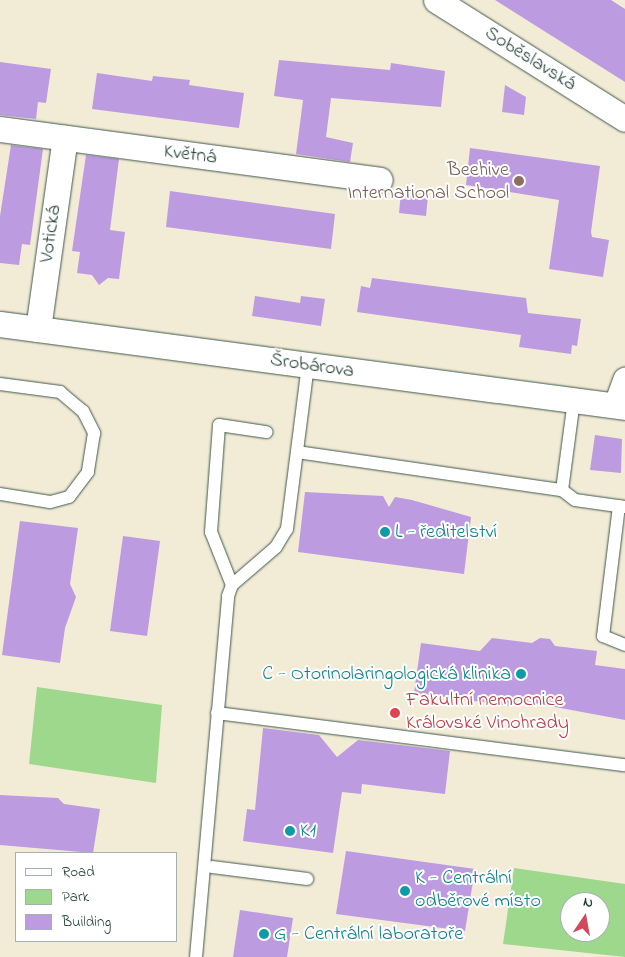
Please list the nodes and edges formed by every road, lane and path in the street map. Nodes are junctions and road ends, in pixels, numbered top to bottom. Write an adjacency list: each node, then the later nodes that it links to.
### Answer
1 (436, 0): 2 (street, Soběslavská)
2 (625, 119)
3 (0, 129): 4 (street, Květná)
4 (65, 138): 5 (street, Květná); 7 (street, Votická)
5 (380, 180)
6 (0, 324): 7 (street, Šrobárova)
7 (38, 329): 8 (street, Šrobárova)
8 (308, 365): 11 (street, Šrobárova); 14 (lane)
9 (625, 380): 12 (street)
10 (0, 384): 16 (lane)
11 (574, 400): 12 (street, Šrobárova); 15 (lane)
12 (620, 406)
13 (266, 432): 18 (lane)
14 (297, 452): 15 (lane); 18 (lane)
15 (562, 490): 17 (lane)
16 (0, 494)
17 (622, 507): 19 (lane)
18 (232, 585): 20 (lane)
19 (625, 645)
20 (217, 713): 21 (lane); 24 (lane)
21 (625, 765)
22 (212, 868): 23 (lane)
23 (307, 879)
24 (196, 957)

